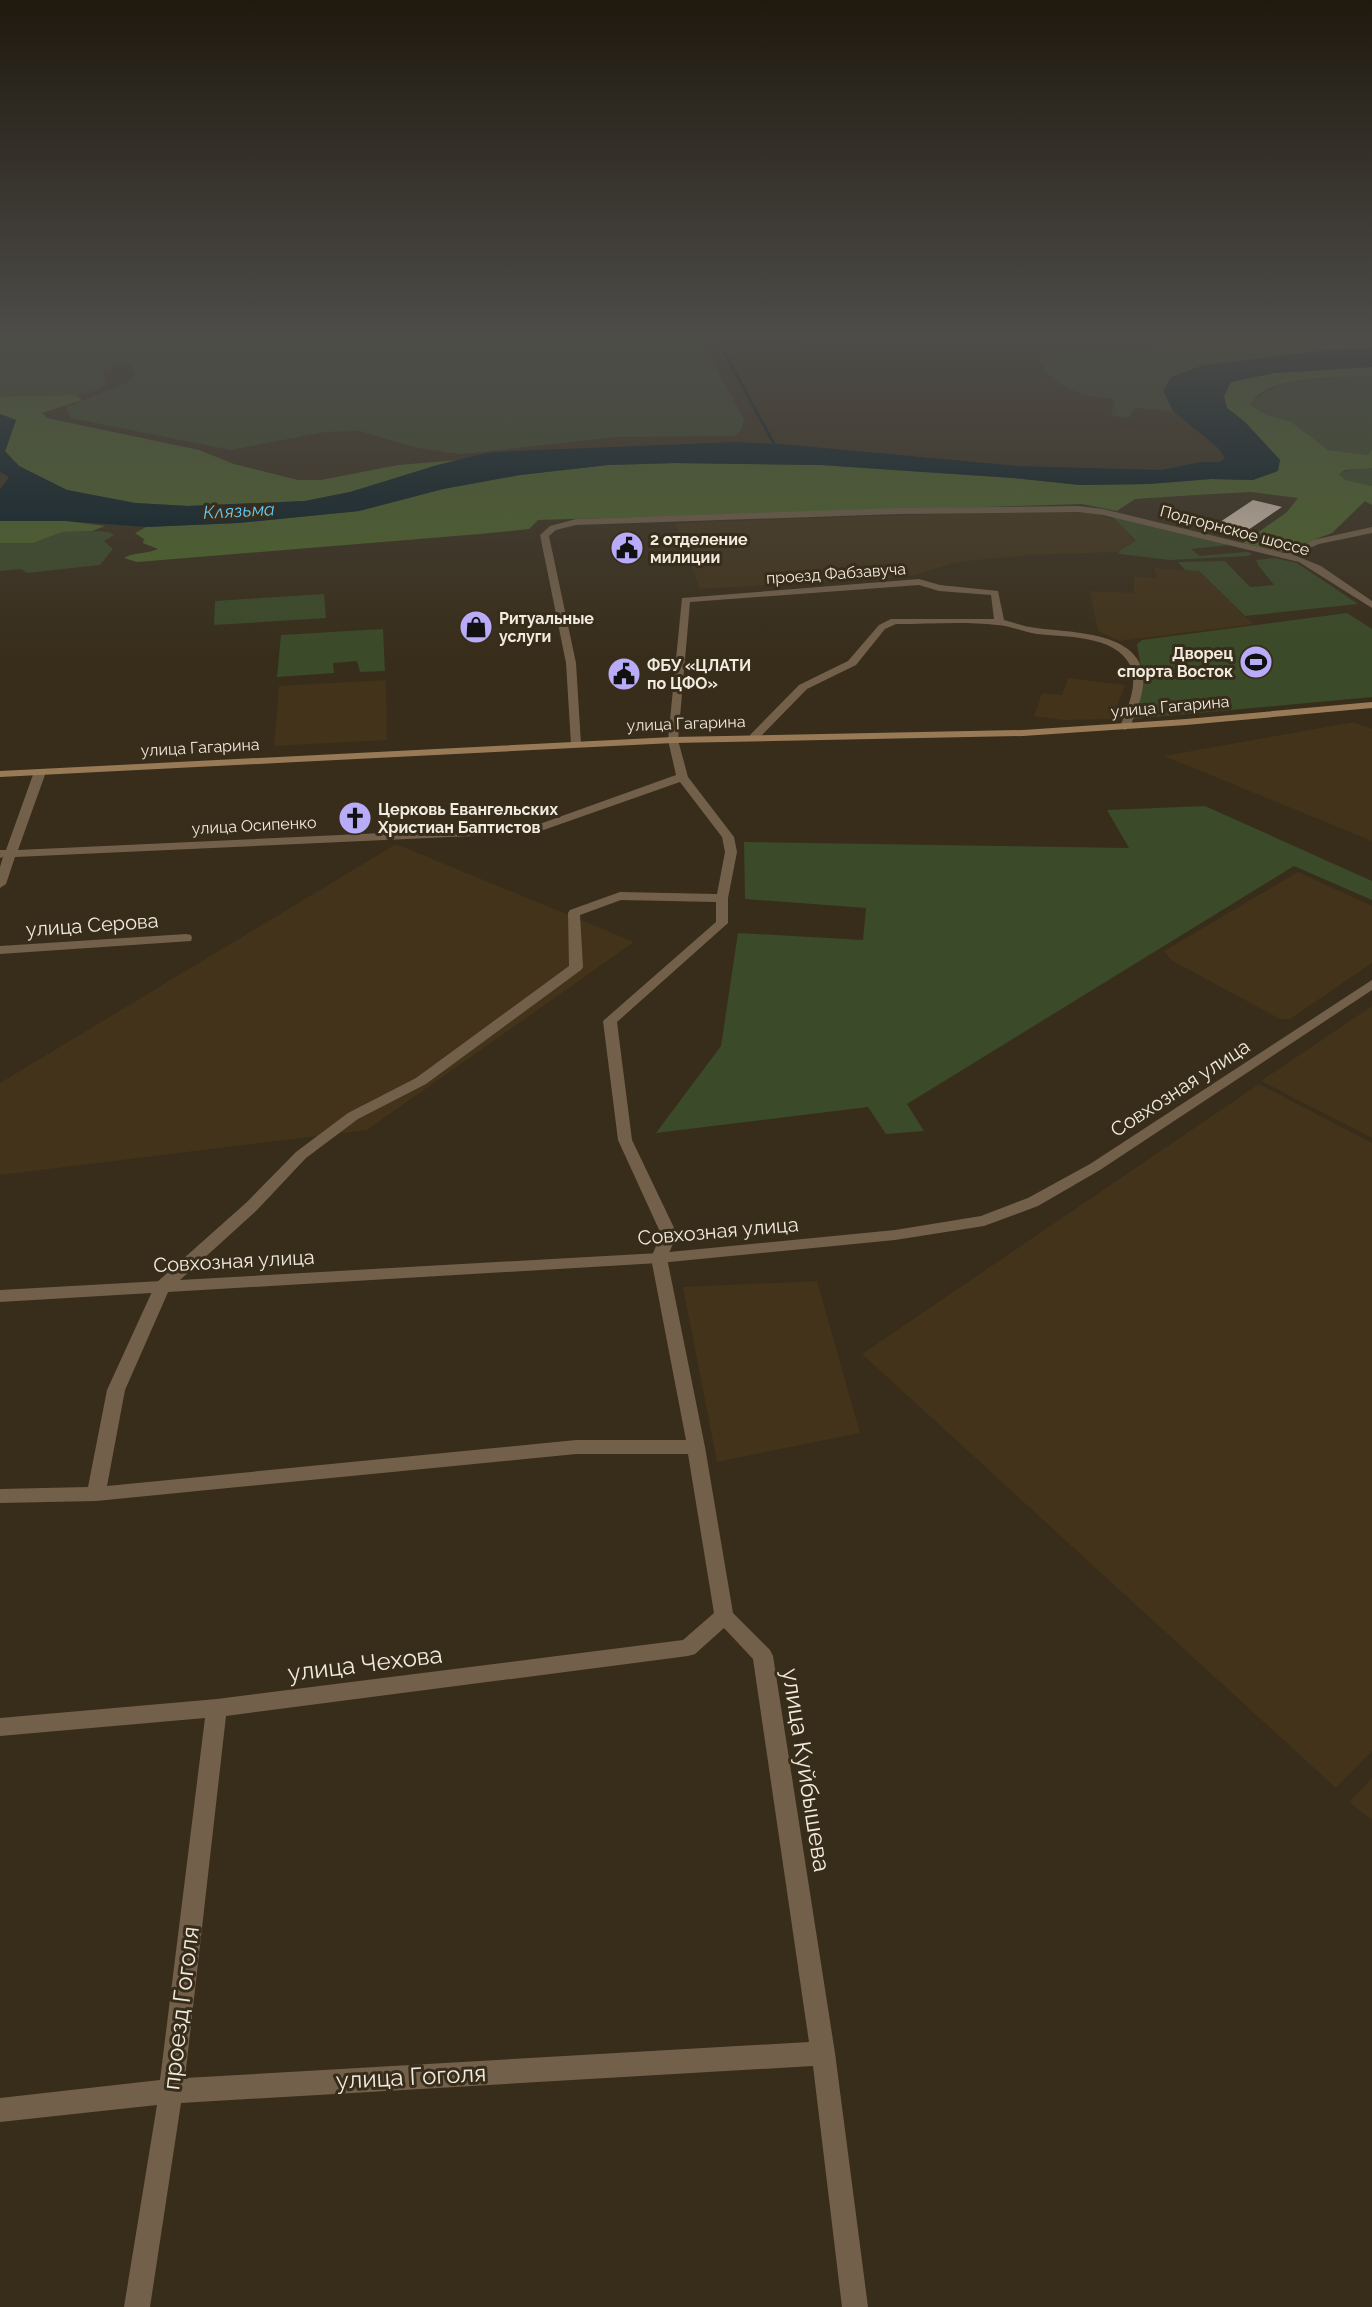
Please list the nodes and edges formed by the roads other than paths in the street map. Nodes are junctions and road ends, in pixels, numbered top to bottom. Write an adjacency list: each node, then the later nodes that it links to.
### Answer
1 (1372, 530): 2 (street)
2 (1285, 556): 3 (street, Подгорнское шоссе); 9 (street, Подгорнское шоссе)
3 (1372, 605)
4 (999, 622): 6 (street); 7 (street); 8 (street, проезд Фабзавуча)
5 (1372, 705): 6 (main road, улица Гагарина)
6 (1125, 727): 7 (main road, улица Гагарина)
7 (754, 737): 8 (main road, улица Гагарина)
8 (673, 740): 9 (main road, улица Гагарина); 12 (street)
9 (576, 744): 10 (main road, улица Гагарина)
10 (40, 772): 11 (main road, улица Гагарина); 13 (street)
11 (0, 774)
12 (682, 777): 13 (street, улица Осипенко); 15 (street)
13 (6, 854): 14 (street)
14 (0, 884)
15 (722, 898): 19 (street); 20 (street)
16 (186, 938): 17 (street, улица Серова)
17 (0, 950)
18 (1372, 984): 19 (street, Совхозная улица)
19 (659, 1258): 20 (street, Совхозная улица); 22 (street)
20 (162, 1287): 21 (street, Совхозная улица); 23 (street)
21 (0, 1296)
22 (696, 1447): 23 (street); 25 (street)
23 (96, 1494): 24 (street)
24 (0, 1496)
25 (724, 1616): 26 (street, улица Чехова); 28 (street, улица Куйбышева)
26 (217, 1708): 27 (street, улица Чехова); 29 (street, проезд Гоголя)
27 (0, 1727)
28 (823, 2053): 29 (street, улица Гоголя); 32 (street, улица Куйбышева)
29 (171, 2091): 30 (street, улица Гоголя); 31 (street, проезд Гоголя)
30 (0, 2110)
31 (137, 2307)
32 (855, 2307)

